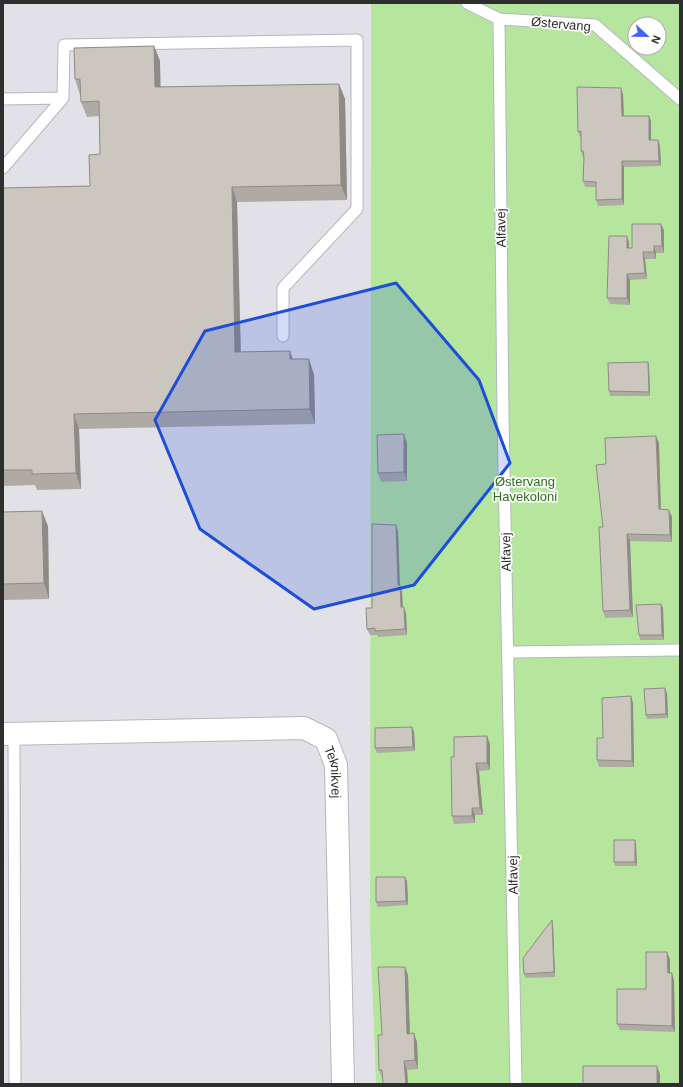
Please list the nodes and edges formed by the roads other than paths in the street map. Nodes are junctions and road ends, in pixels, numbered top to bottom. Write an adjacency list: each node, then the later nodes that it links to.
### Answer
1 (467, 3): 2 (lane, Østervang)
2 (499, 19): 5 (lane, Østervang); 9 (lane, Alfavej)
3 (63, 98): 4 (lane); 6 (lane); 7 (lane)
4 (3, 99)
5 (680, 99)
6 (3, 168)
7 (283, 336)
8 (680, 650): 9 (lane)
9 (509, 652): 13 (lane, Alfavej)
10 (8, 734): 11 (lane); 12 (street, Teknikvej)
11 (15, 1084)
12 (343, 1084)
13 (516, 1084)

